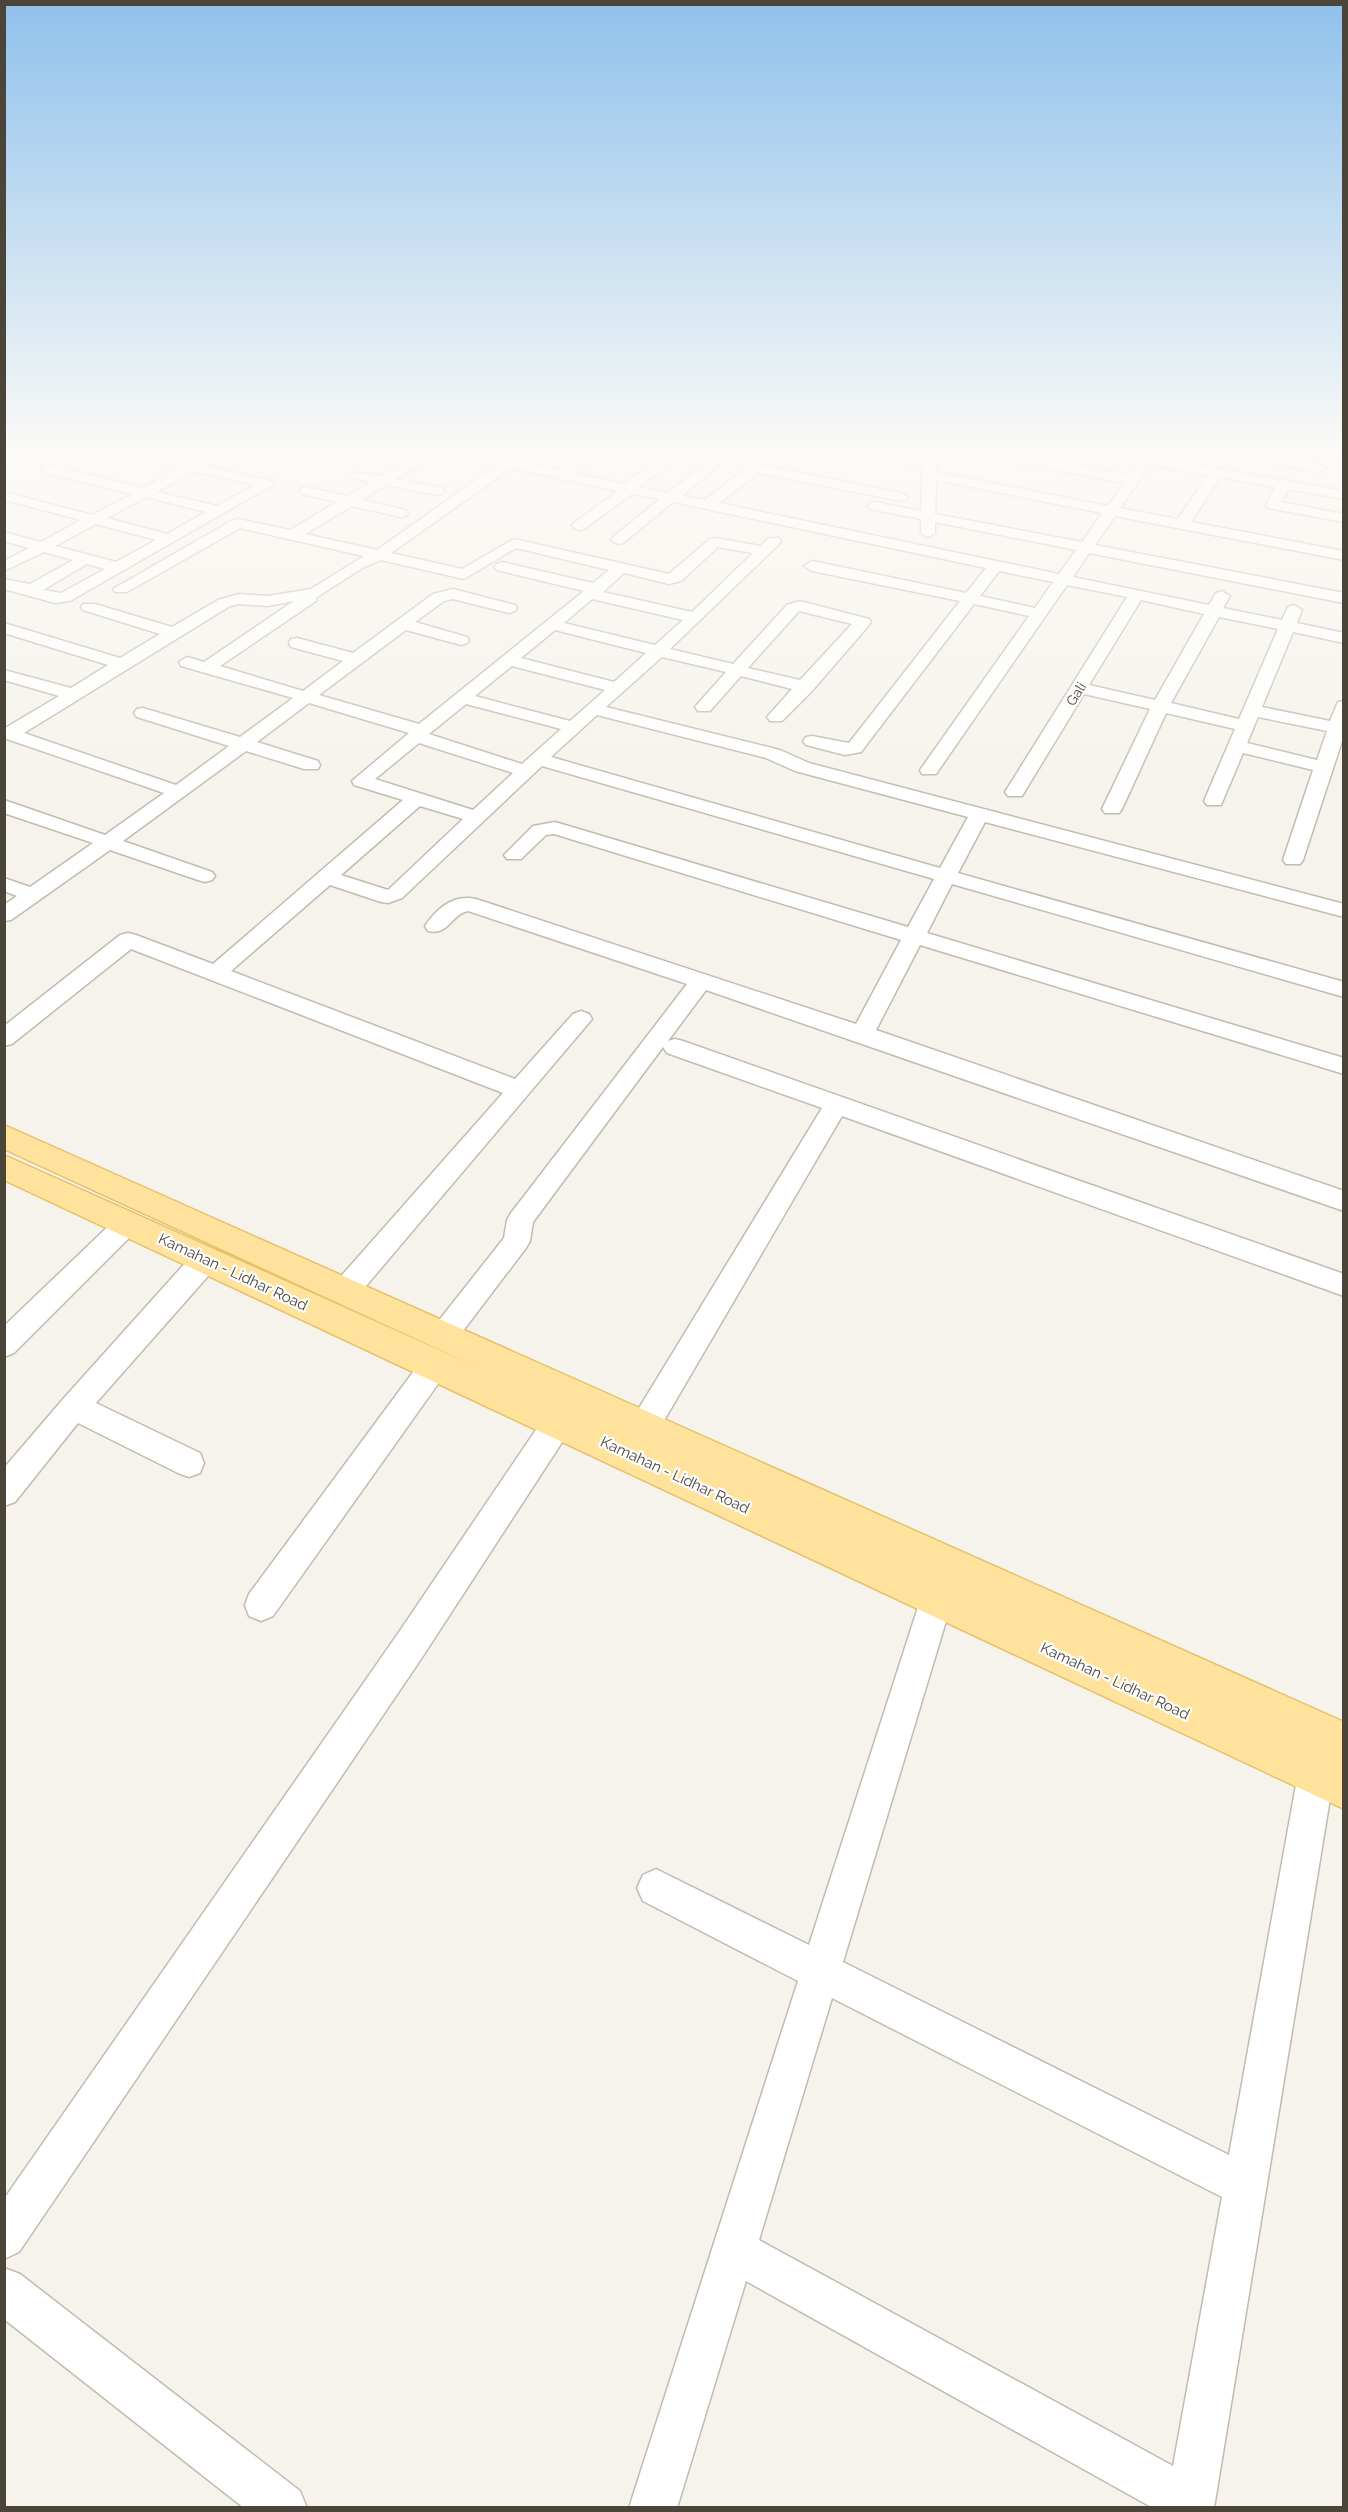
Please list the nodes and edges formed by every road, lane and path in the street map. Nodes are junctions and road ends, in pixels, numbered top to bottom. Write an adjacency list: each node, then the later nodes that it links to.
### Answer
1 (66, 569): 21 (street)
2 (117, 569): 21 (street)
3 (156, 569): 20 (street)
4 (355, 569): 24 (street)
5 (443, 569): 6 (street)
6 (472, 569)
7 (511, 569): 23 (street)
8 (619, 569): 23 (street)
9 (633, 569): 10 (street)
10 (686, 569)
11 (745, 569): 32 (street)
12 (828, 569): 26 (street)
13 (992, 569): 26 (street)
14 (1011, 569): 18 (street)
15 (1071, 569): 18 (street)
16 (1197, 569): 17 (street)
17 (1233, 576): 22 (street); 30 (street)
18 (1063, 580): 25 (street); 31 (street)
19 (4, 584): 21 (street)
20 (121, 589)
21 (28, 590)
22 (1304, 590): 27 (street); 35 (street)
23 (594, 591): 32 (street); 34 (street)
24 (316, 593): 37 (street); 46 (street)
25 (1136, 595): 30 (street); 51 (street, Gali)
26 (970, 598): 31 (street); 66 (street)
27 (1344, 598)
28 (89, 607): 37 (street)
29 (509, 608): 33 (street)
30 (1213, 611): 35 (street); 57 (street)
31 (1038, 614): 72 (street)
32 (695, 618): 41 (street)
33 (403, 624): 39 (street); 42 (street)
34 (552, 625): 41 (street); 43 (street)
35 (1286, 626): 38 (street); 61 (street)
36 (4, 628): 45 (street)
37 (173, 633): 45 (street)
38 (1344, 638)
39 (461, 640)
40 (297, 643): 42 (street)
41 (657, 650): 47 (street); 50 (street)
42 (356, 659): 53 (street)
43 (510, 660): 50 (street); 54 (street)
44 (187, 662): 46 (street)
45 (122, 664): 52 (street)
46 (206, 668): 53 (street)
47 (736, 670): 49 (street); 49 (street); 56 (street)
48 (4, 675): 52 (street)
49 (806, 687): 60 (street)
50 (618, 688): 58 (street)
51 (1080, 688): 57 (street); 74 (street, Gali)
52 (72, 694): 64 (street)
53 (303, 697): 65 (street); 67 (street)
54 (463, 698): 62 (street); 65 (street)
55 (1344, 706): 63 (street)
56 (704, 707)
57 (1160, 707): 61 (street); 78 (street)
58 (594, 709): 62 (street); 79 (street)
59 (143, 713): 67 (street)
60 (776, 717)
61 (1249, 718): 63 (street); 68 (street)
62 (573, 727): 70 (street)
63 (1336, 728): 71 (street)
64 (7, 733): 73 (street)
65 (419, 734): 70 (street); 75 (street)
66 (812, 741)
67 (243, 744): 69 (street); 73 (street)
68 (1237, 746): 71 (street); 76 (street)
69 (311, 765)
70 (533, 765): 80 (street); 85 (street)
71 (1324, 767): 83 (street)
72 (929, 770)
73 (179, 792): 81 (street)
74 (1016, 792)
75 (416, 798): 80 (street); 86 (street)
76 (1214, 801)
77 (4, 806): 81 (street)
78 (1112, 809)
79 (979, 814): 85 (street); 89 (street)
80 (477, 817): 86 (street)
81 (109, 843): 84 (street); 88 (street)
82 (514, 855): 92 (street)
83 (1293, 860)
84 (205, 876)
85 (946, 876): 92 (street); 95 (street)
86 (326, 877): 93 (street)
87 (4, 884): 88 (street)
88 (32, 895): 90 (street)
89 (1344, 911)
90 (4, 915)
91 (436, 926): 94 (street)
92 (916, 936): 97 (street); 100 (street)
93 (215, 974): 98 (street); 101 (street)
94 (702, 980): 97 (street); 110 (street)
95 (1344, 990)
96 (581, 1019): 101 (street)
97 (862, 1034): 104 (street)
98 (4, 1038)
99 (675, 1047): 102 (street)
100 (1344, 1066)
101 (520, 1090): 108 (street)
102 (836, 1105): 107 (street); 113 (street)
103 (5, 1160): 105 (main road, Kamahan - Lidhar Road); 108 (main road, Kamahan - Lidhar Road)
104 (1344, 1201)
105 (128, 1223): 106 (main road, Kamahan - Lidhar Road); 109 (street)
106 (206, 1259): 110 (main road, Kamahan - Lidhar Road); 111 (street)
107 (1344, 1286)
108 (345, 1291): 110 (main road, Kamahan - Lidhar Road)
109 (4, 1345)
110 (439, 1350): 112 (main road, Kamahan - Lidhar Road); 113 (main road, Kamahan - Lidhar Road); 117 (street)
111 (74, 1407): 114 (street); 115 (street)
112 (559, 1421): 116 (main road, Kamahan - Lidhar Road); 123 (street)
113 (644, 1427): 118 (main road, Kamahan - Lidhar Road)
114 (189, 1463)
115 (4, 1492)
116 (937, 1598): 119 (main road, Kamahan - Lidhar Road); 121 (street)
117 (261, 1605)
118 (1344, 1744)
119 (1330, 1780): 122 (street)
120 (656, 1888): 121 (street)
121 (820, 1970): 122 (street); 124 (street)
122 (1246, 2186): 126 (street)
123 (4, 2237)
124 (733, 2250): 126 (street); 128 (street)
125 (4, 2290): 127 (street)
126 (1190, 2505)
127 (283, 2508)
128 (653, 2508)

